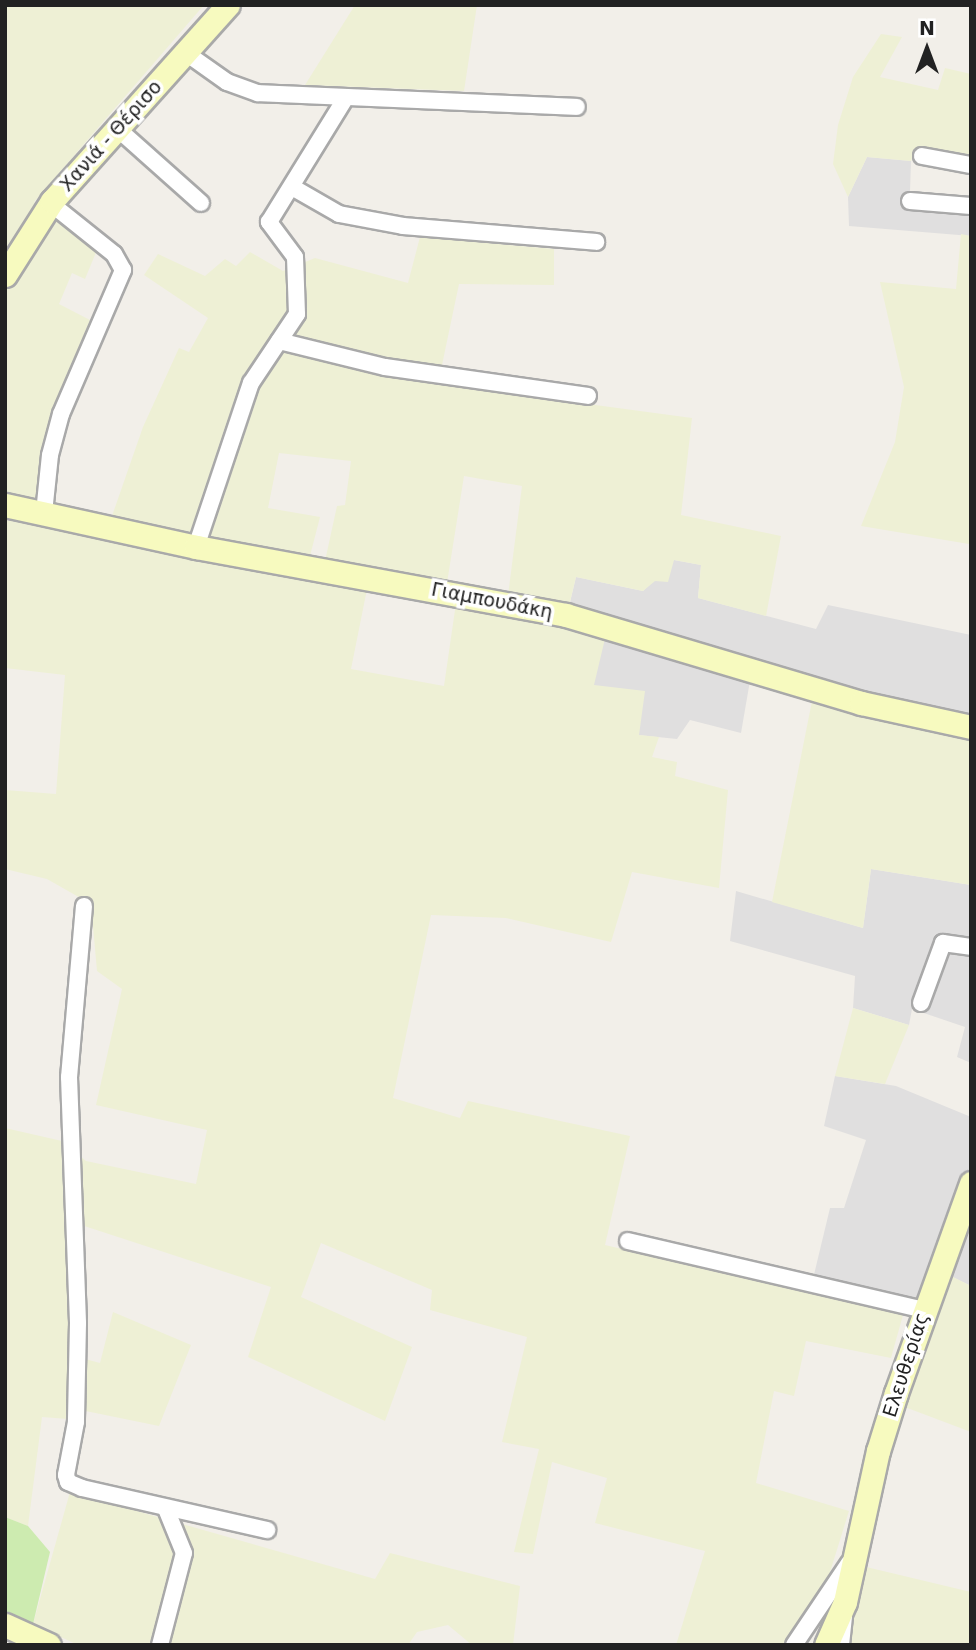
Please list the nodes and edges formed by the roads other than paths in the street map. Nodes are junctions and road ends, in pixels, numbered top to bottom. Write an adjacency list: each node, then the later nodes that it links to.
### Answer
1 (228, 5): 2 (main road, Χανιά - Θέρισο)
2 (186, 53): 3 (street); 5 (main road, Χανιά - Θέρισο)
3 (345, 99): 4 (street); 8 (street)
4 (577, 107)
5 (118, 129): 10 (main road, Χανιά - Θέρισο); 11 (street)
6 (922, 156): 7 (street)
7 (971, 165)
8 (292, 187): 13 (street); 15 (street)
9 (909, 201): 12 (street)
10 (50, 203): 14 (main road, Χανιά - Θέρισο); 18 (street)
11 (201, 203)
12 (971, 206)
13 (596, 242)
14 (5, 275)
15 (279, 341): 16 (street); 19 (street)
16 (587, 396)
17 (5, 505): 18 (main road, Γιαμπουδάκη)
18 (44, 513): 19 (main road, Γιαμπουδάκη)
19 (196, 547): 20 (main road, Γιαμπουδάκη)
20 (971, 727)
21 (84, 906): 27 (street)
22 (971, 947): 23 (street)
23 (921, 1003)
24 (971, 1183): 26 (main road, Ελευθερίας)
25 (628, 1241): 26 (street)
26 (924, 1310): 29 (main road, Ελευθερίας)
27 (166, 1509): 28 (street); 33 (street)
28 (267, 1530)
29 (858, 1549): 30 (main road, Ελευθερίας); 34 (street)
30 (845, 1602): 35 (main road, Ελευθερίας); 36 (street)
31 (5, 1625): 32 (main road)
32 (49, 1645)
33 (160, 1645)
34 (794, 1645)
35 (826, 1645)
36 (841, 1645)

